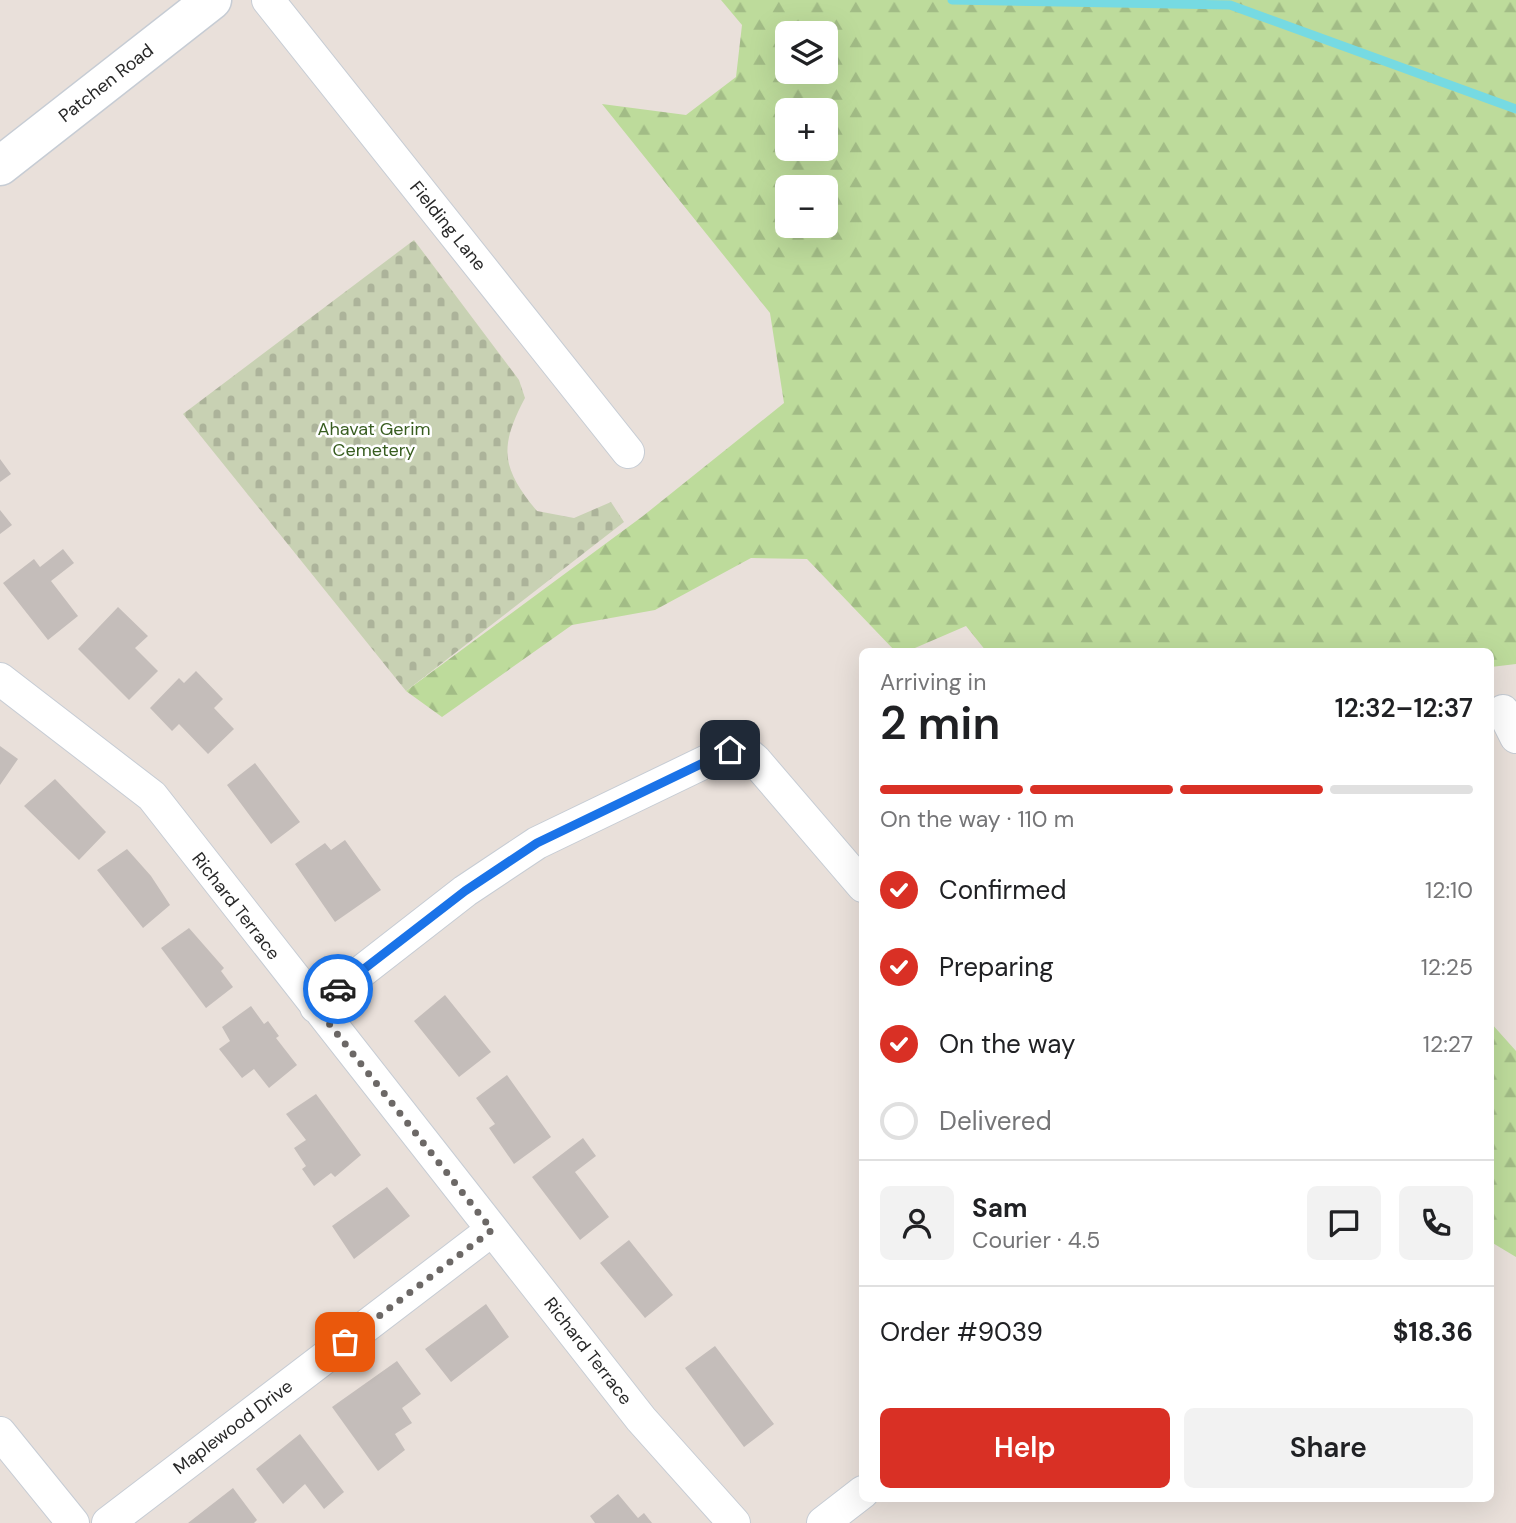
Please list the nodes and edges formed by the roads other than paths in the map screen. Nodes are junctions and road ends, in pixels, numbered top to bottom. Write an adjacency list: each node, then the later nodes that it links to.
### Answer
1 (212, 0): 3 (street, Patchen Road)
2 (268, 0): 4 (street, Fielding Lane)
3 (5, 153)
4 (628, 452)
5 (0, 679): 7 (street, Richard Terrace)
6 (859, 881): 7 (street)
7 (316, 1007): 8 (street, Richard Terrace)
8 (492, 1230): 12 (street, Maplewood Drive); 13 (street, Richard Terrace)
9 (0, 1433): 11 (street)
10 (859, 1495): 14 (street)
11 (73, 1523)
12 (108, 1523)
13 (734, 1523)
14 (823, 1523)

